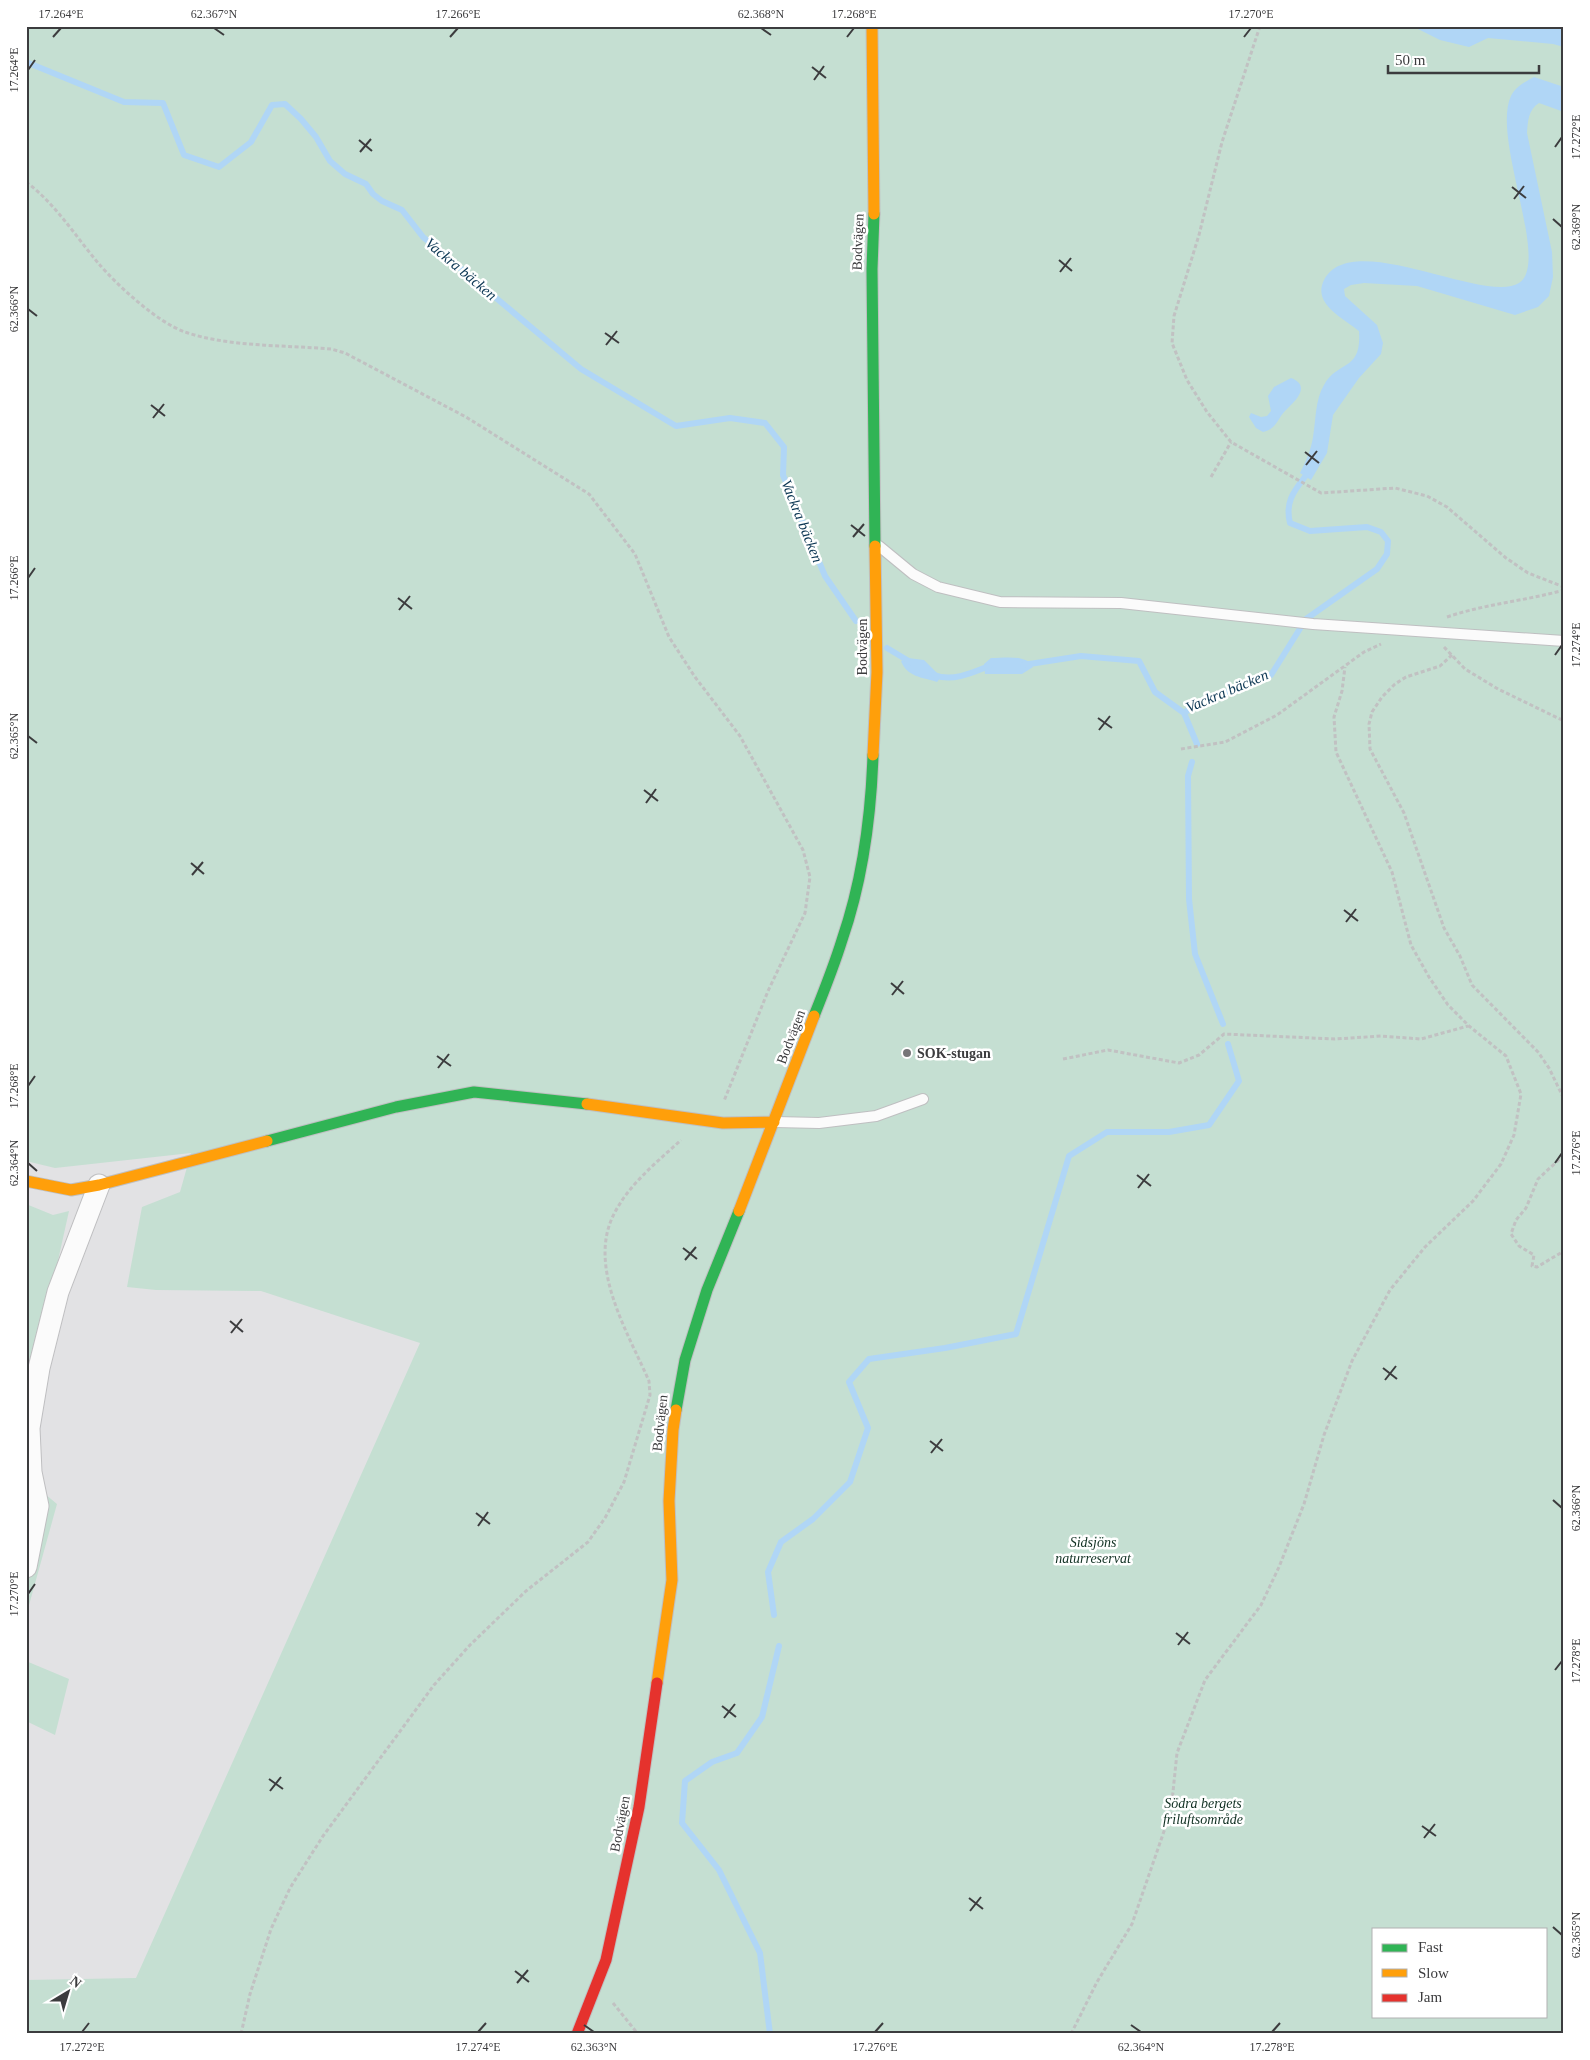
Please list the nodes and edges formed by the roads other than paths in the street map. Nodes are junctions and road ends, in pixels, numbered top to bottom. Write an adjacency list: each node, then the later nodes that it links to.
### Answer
1 (872, 26): 2 (street, Bodvägen)
2 (876, 544): 3 (lane); 5 (street, Bodvägen)
3 (1564, 641)
4 (923, 1099): 5 (lane)
5 (774, 1122): 7 (street); 9 (street, Bodvägen)
6 (26, 1181): 7 (street)
7 (99, 1185): 8 (street)
8 (26, 1567)
9 (576, 2034)

